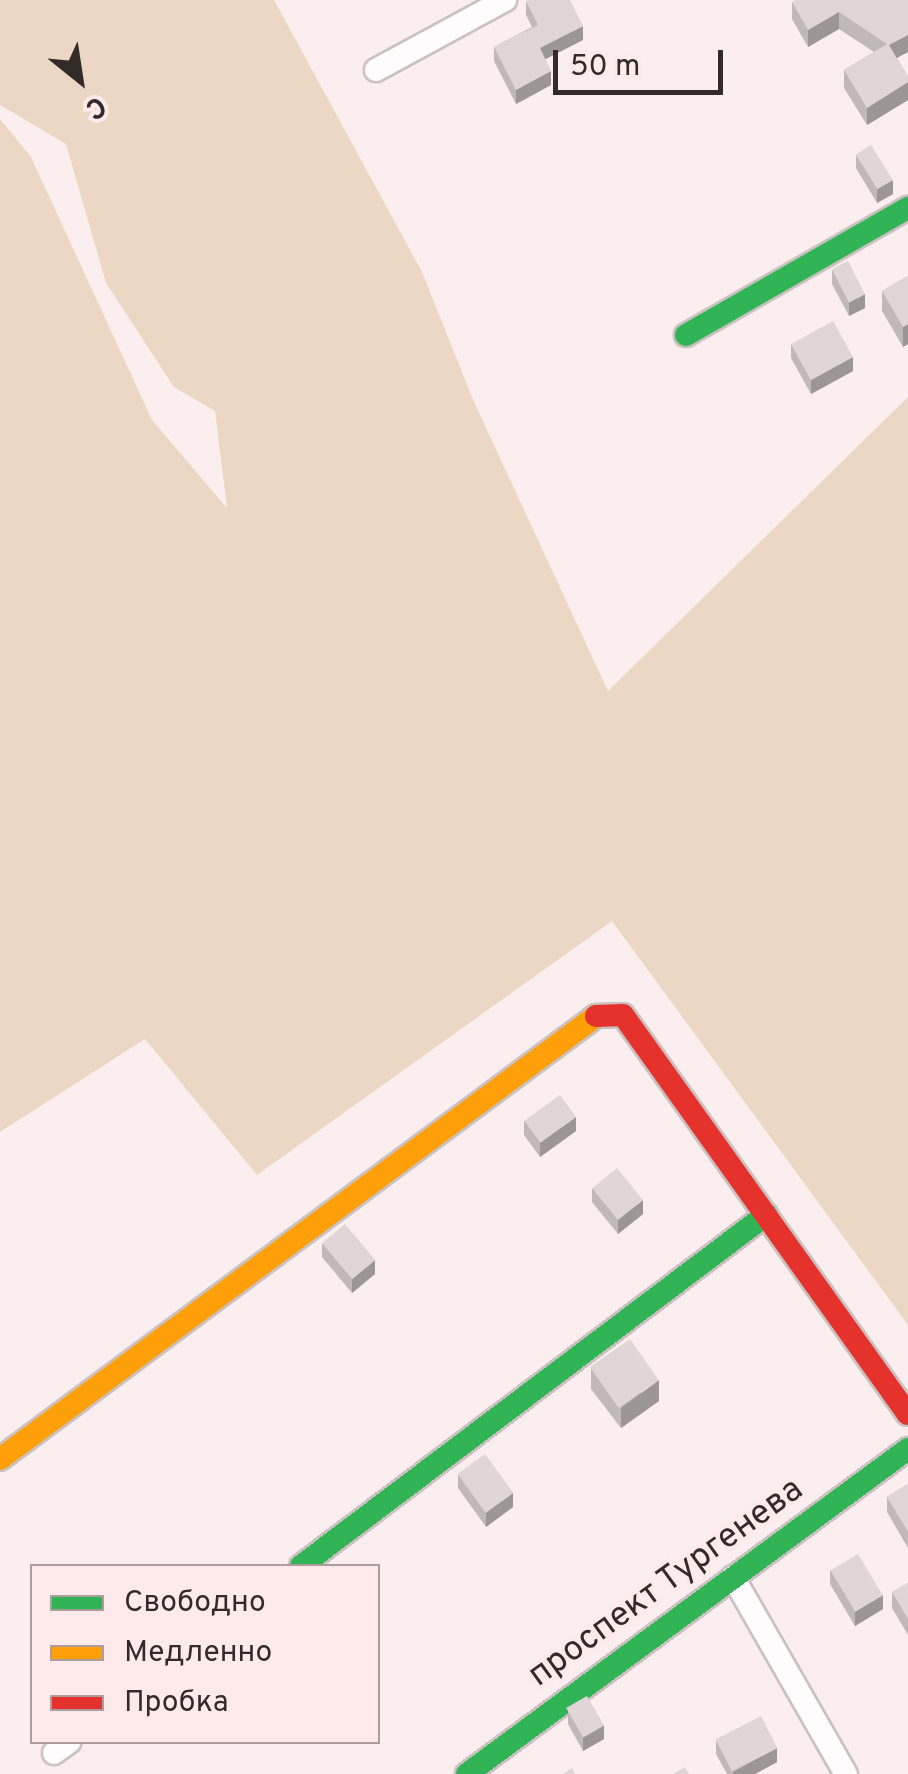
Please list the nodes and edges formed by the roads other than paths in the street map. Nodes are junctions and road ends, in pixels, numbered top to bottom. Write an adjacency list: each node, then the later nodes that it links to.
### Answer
1 (505, 0): 2 (street)
2 (376, 70)
3 (908, 208): 4 (street)
4 (686, 336)
5 (766, 1215): 6 (street); 8 (street); 9 (street)
6 (908, 1414)
7 (908, 1449): 10 (street, проспект Тургенева)
8 (0, 1459)
9 (304, 1564)
10 (732, 1576): 11 (street, проспект Тургенева); 12 (street)
11 (467, 1774)
12 (846, 1774)

